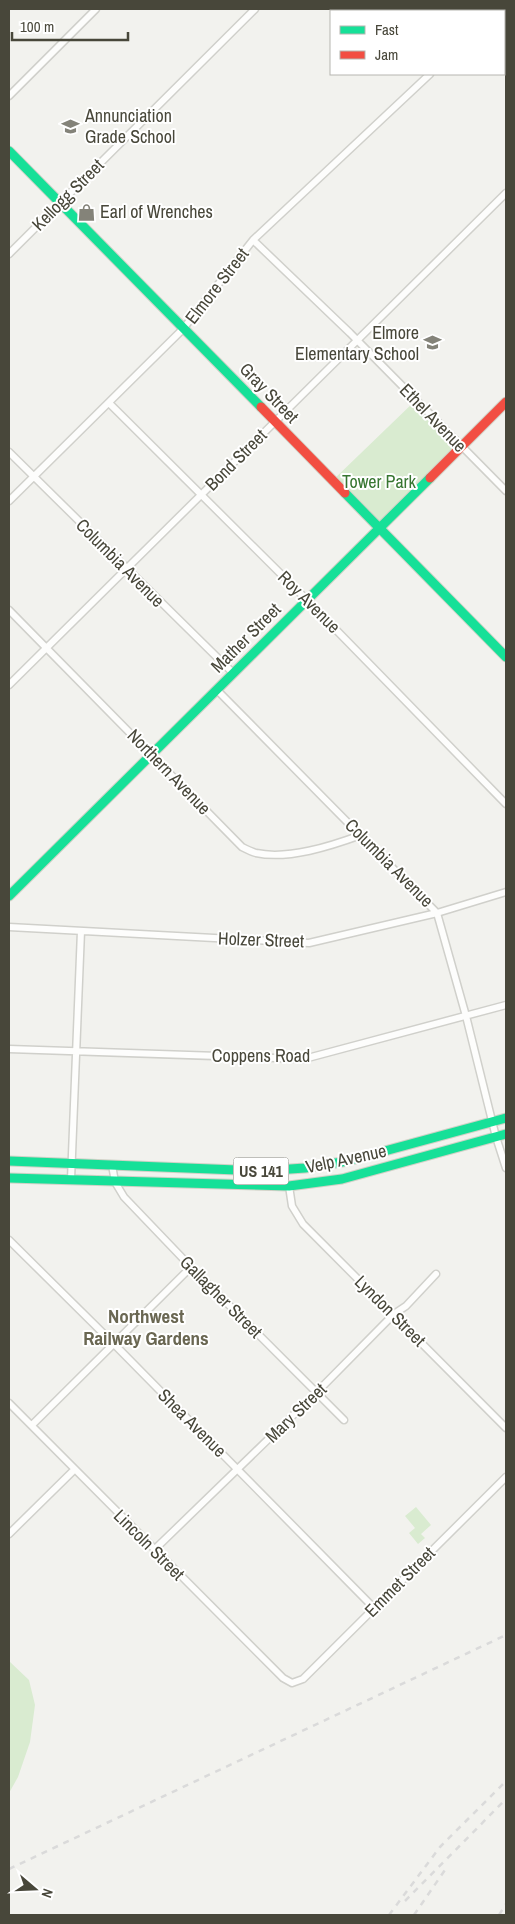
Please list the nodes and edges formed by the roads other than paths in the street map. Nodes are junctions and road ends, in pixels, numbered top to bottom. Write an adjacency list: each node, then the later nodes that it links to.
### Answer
1 (96, 9): 4 (street)
2 (255, 9): 7 (street, Kellogg Street)
3 (429, 75): 8 (street, Elmore Street)
4 (9, 96)
5 (9, 151): 7 (street, Gray Street)
6 (506, 193): 11 (street, Bond Street)
7 (60, 203): 9 (street, Kellogg Street); 10 (street, Gray Street)
8 (253, 240): 10 (street, Elmore Street); 11 (street, Ethel Avenue)
9 (9, 254)
10 (183, 330): 13 (street, Elmore Street); 14 (street, Gray Street)
11 (357, 340): 14 (street, Bond Street); 15 (street, Ethel Avenue)
12 (506, 402): 15 (street, Mather Street)
13 (109, 403): 17 (street, Elmore Street); 19 (street, Roy Avenue)
14 (274, 422): 19 (street, Bond Street); 21 (street, Gray Street)
15 (461, 446): 18 (street, Ethel Avenue); 21 (street, Mather Street)
16 (9, 452): 17 (street, Columbia Avenue)
17 (33, 477): 20 (street, Elmore Street); 22 (street, Columbia Avenue)
18 (506, 492)
19 (201, 494): 22 (street, Bond Street); 23 (street, Roy Avenue)
20 (9, 501)
21 (379, 529): 23 (street, Mather Street); 26 (street, Gray Street)
22 (126, 569): 25 (street, Bond Street); 27 (street, Columbia Avenue)
23 (307, 600): 27 (street, Mather Street); 31 (street, Roy Avenue)
24 (9, 610): 25 (street, Northern Avenue)
25 (46, 648): 28 (street, Bond Street); 30 (street, Northern Avenue)
26 (506, 657)
27 (233, 674): 29 (street, Mather Street)
28 (9, 685)
29 (216, 690): 30 (street, Mather Street); 32 (street, Columbia Avenue)
30 (151, 754): 32 (street, Northern Avenue); 34 (street, Mather Street)
31 (506, 804)
32 (361, 835): 35 (street, Columbia Avenue)
33 (506, 892): 35 (street, Holzer Street)
34 (9, 896)
35 (438, 913): 37 (street, Holzer Street); 39 (street, Columbia Avenue)
36 (9, 928): 37 (street, Holzer Street)
37 (81, 931): 41 (street)
38 (506, 1005): 39 (street, Coppens Road)
39 (466, 1016): 41 (street, Coppens Road); 43 (street, Columbia Avenue)
40 (9, 1049): 41 (street, Coppens Road)
41 (77, 1052): 47 (street)
42 (506, 1118): 43 (street, Velp Avenue / US 141)
43 (492, 1122): 45 (street, Columbia Avenue); 48 (street, Velp Avenue / US 141)
44 (506, 1134): 45 (street, Velp Avenue / US 141)
45 (496, 1136): 49 (street, Columbia Avenue); 53 (street, Velp Avenue / US 141)
46 (9, 1161): 47 (street, Velp Avenue / US 141)
47 (72, 1163): 48 (street, Velp Avenue / US 141); 51 (street)
48 (112, 1165): 52 (street, Gallagher Street)
49 (506, 1168)
50 (9, 1178): 51 (street, Velp Avenue / US 141)
51 (71, 1179): 52 (street, Velp Avenue / US 141)
52 (115, 1182): 53 (street, Velp Avenue / US 141); 55 (street, Gallagher Street)
53 (289, 1186): 57 (street, Lyndon Street)
54 (9, 1240): 58 (street, Shea Avenue)
55 (190, 1267): 58 (street); 59 (street, Gallagher Street)
56 (436, 1274): 57 (street, Mary Street)
57 (394, 1314): 59 (street, Mary Street); 63 (street, Lyndon Street)
58 (114, 1343): 62 (street); 64 (street, Shea Avenue)
59 (317, 1392): 61 (street, Gallagher Street); 64 (street, Mary Street)
60 (9, 1403): 62 (street, Lincoln Street)
61 (344, 1420)
62 (32, 1424): 65 (street, Lincoln Street)
63 (506, 1428)
64 (237, 1469): 68 (street, Mary Street); 69 (street, Shea Avenue)
65 (74, 1470): 67 (street); 68 (street, Lincoln Street)
66 (506, 1477): 69 (street, Emmet Street)
67 (9, 1534)
68 (154, 1550): 70 (street, Lincoln Street)
69 (374, 1608): 70 (street, Emmet Street)
70 (292, 1684)

